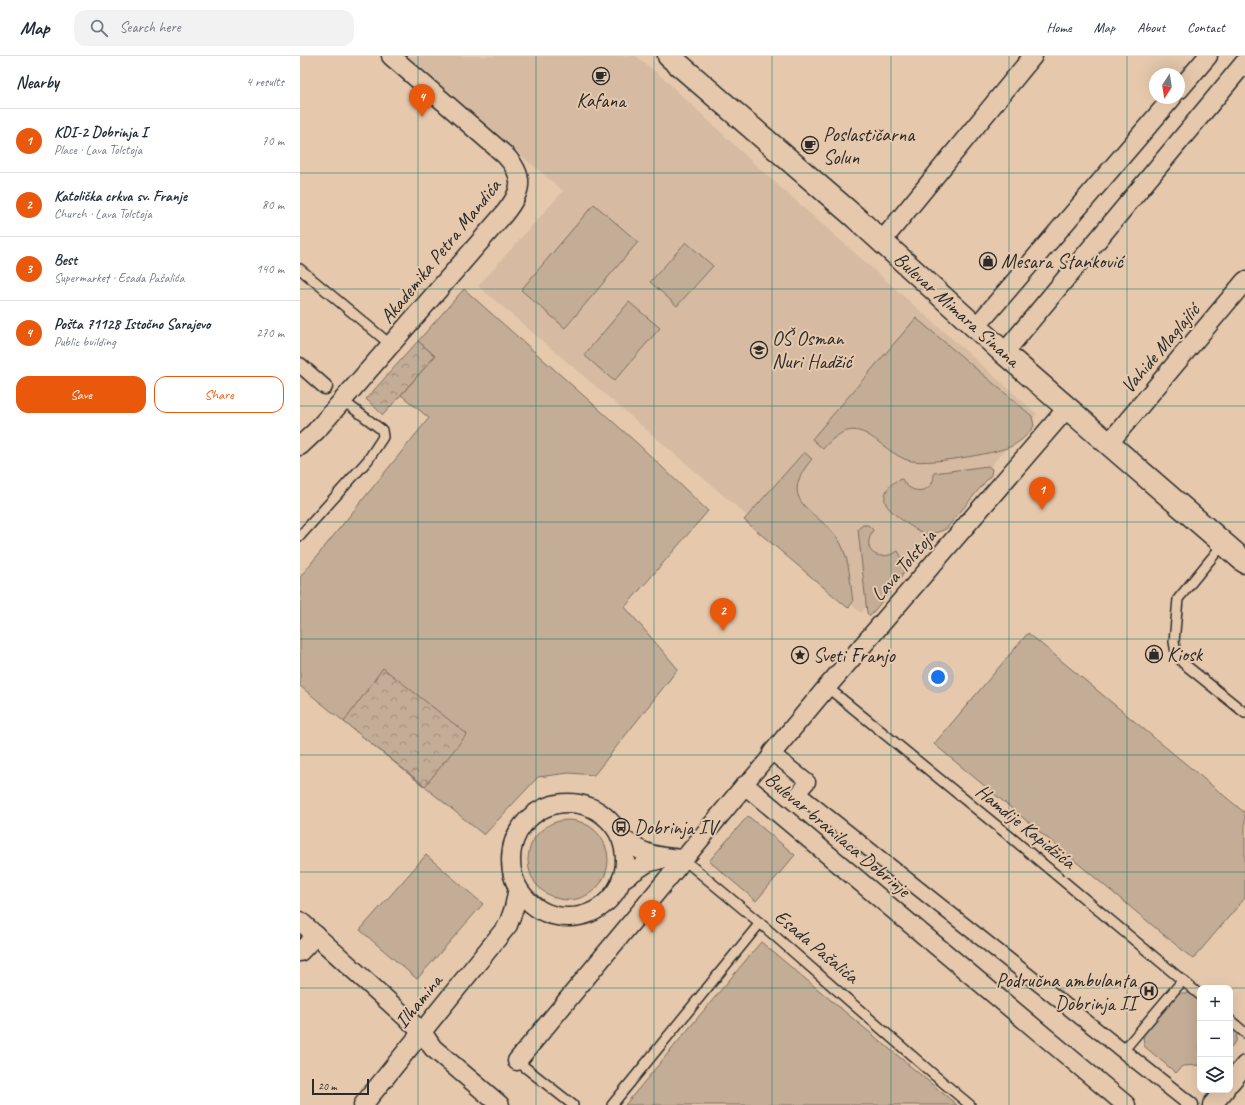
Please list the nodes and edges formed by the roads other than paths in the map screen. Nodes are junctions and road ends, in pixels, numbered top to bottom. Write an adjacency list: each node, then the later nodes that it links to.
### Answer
1 (391, 56): 12 (street, Akademika Petra Mandića)
2 (669, 56): 8 (street, Bulevar Mimara Sinana)
3 (1033, 56): 8 (street)
4 (1208, 56): 6 (street)
5 (1245, 62): 13 (street)
6 (1185, 83)
7 (1167, 104): 11 (street)
8 (882, 241): 11 (street, Bulevar Mimara Sinana)
9 (300, 269): 12 (lane)
10 (1245, 281): 18 (street, Vahide Maglajlić)
11 (976, 327): 13 (street, Bulevar Mimara Sinana)
12 (391, 345): 16 (street, Akademika Petra Mandića)
13 (1004, 353): 17 (street, Bulevar Mimara Sinana)
14 (300, 365): 15 (street)
15 (325, 387)
16 (342, 400): 19 (street, Akademika Petra Mandića); 20 (lane)
17 (1068, 407): 18 (street, Bulevar Mimara Sinana); 23 (street, Lava Tolstoja)
18 (1109, 443): 21 (street, Bulevar Mimara Sinana)
19 (300, 446)
20 (300, 536)
21 (1224, 544): 22 (street, Bulevar Mimara Sinana); 24 (lane)
22 (1245, 562)
23 (827, 687): 25 (street, Lava Tolstoja); 38 (lane, Hamdije Kapidžića)
24 (1245, 714)
25 (772, 753): 26 (street, Bulevar branilaca Dobrinje); 43 (street, Bulevar branilaca Dobrinje)
26 (745, 785): 29 (street); 53 (street, Bulevar branilaca Dobrinje)
27 (620, 836): 28 (street); 30 (street); 31 (street)
28 (665, 858): 29 (street); 30 (street)
29 (683, 859): 34 (lane); 44 (street)
30 (621, 880): 32 (street)
31 (518, 888): 32 (street); 35 (street, Ilhamina)
32 (544, 912): 35 (street, Ilhamina)
33 (300, 921): 36 (street)
34 (760, 923): 51 (lane, Esada Pašalića); 52 (lane, Esada Pašalića)
35 (508, 926): 41 (street, Ilhamina)
36 (316, 935): 37 (street); 41 (street)
37 (300, 952)
38 (1182, 980): 39 (lane, Hamdije Kapidžića); 43 (lane)
39 (1197, 992)
40 (1231, 1021): 42 (lane)
41 (422, 1032): 48 (street, Ilhamina); 49 (street)
42 (1245, 1033)
43 (1123, 1051): 54 (street, Bulevar branilaca Dobrinje)
44 (517, 1061): 50 (lane)
45 (1245, 1065): 46 (street)
46 (1233, 1079)
47 (1222, 1093): 55 (street)
48 (363, 1105)
49 (500, 1105)
50 (573, 1105)
51 (612, 1105)
52 (970, 1105)
53 (1126, 1105)
54 (1191, 1105)
55 (1212, 1105)

